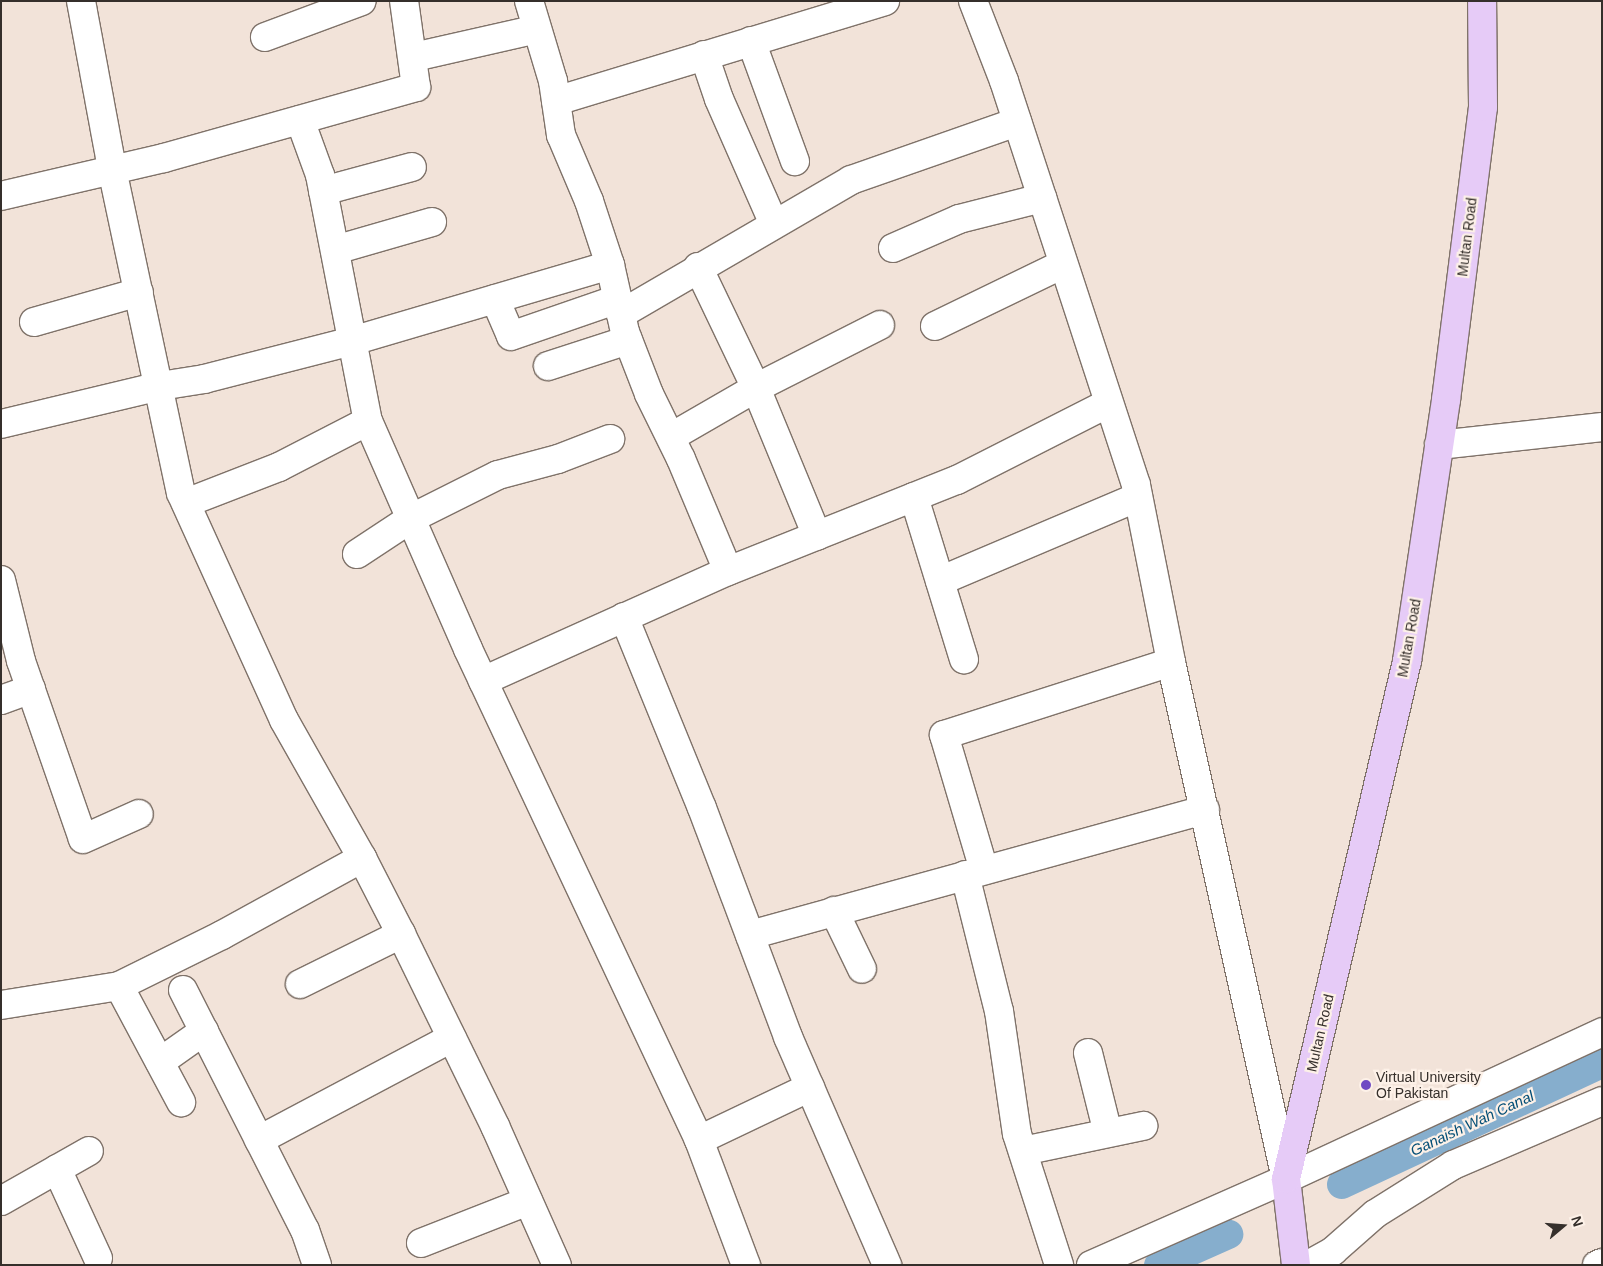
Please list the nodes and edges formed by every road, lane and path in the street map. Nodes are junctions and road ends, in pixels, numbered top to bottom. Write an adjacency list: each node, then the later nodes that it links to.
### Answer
1 (81, 1): 18 (street)
2 (362, 1): 9 (street)
3 (404, 1): 12 (street)
4 (529, 1): 8 (street)
5 (885, 1): 10 (street)
6 (974, 1): 15 (street)
7 (1482, 1): 46 (main road, Multan Road)
8 (537, 29): 12 (street); 13 (street)
9 (265, 36)
10 (751, 41): 11 (street); 16 (street)
11 (704, 55): 13 (street); 23 (street)
12 (414, 57): 14 (street)
13 (556, 101): 27 (street)
14 (300, 120): 18 (street); 19 (street)
15 (1017, 122): 21 (street); 23 (street)
16 (795, 162)
17 (412, 167): 19 (street)
18 (112, 169): 20 (street); 29 (street)
19 (323, 191): 25 (street)
20 (1, 196)
21 (1042, 198): 24 (street); 26 (street)
22 (432, 222): 25 (street)
23 (773, 222): 28 (street)
24 (893, 248)
25 (334, 250): 36 (street)
26 (1063, 264): 34 (street); 40 (street)
27 (610, 265): 30 (street); 31 (street)
28 (698, 267): 31 (street); 39 (street)
29 (139, 292): 32 (street); 38 (street)
30 (495, 299): 31 (street); 36 (street)
31 (620, 307): 35 (street)
32 (34, 322)
33 (880, 325): 39 (street)
34 (934, 326)
35 (628, 340): 37 (street); 44 (street)
36 (352, 341): 38 (street); 41 (street)
37 (548, 366)
38 (160, 386): 42 (street); 49 (street)
39 (756, 388): 44 (street); 51 (street)
40 (1109, 403): 47 (street); 48 (street)
41 (368, 421): 49 (street); 50 (street)
42 (1, 424)
43 (1602, 427): 46 (street)
44 (671, 437): 53 (street)
45 (610, 439): 50 (street)
46 (1439, 445): 90 (main road, Multan Road)
47 (914, 497): 51 (street); 55 (street)
48 (1138, 498): 55 (street); 59 (street)
49 (186, 503): 65 (street)
50 (410, 519): 52 (street); 60 (street)
51 (817, 536): 53 (street)
52 (357, 554)
53 (728, 571): 57 (street)
54 (1, 580): 56 (street)
55 (940, 581): 58 (street)
56 (5, 613): 61 (street)
57 (624, 618): 60 (street); 69 (street)
58 (964, 660)
59 (1171, 662): 63 (street); 66 (street)
60 (483, 681): 86 (street)
61 (31, 689): 62 (street); 64 (street)
62 (1, 700)
63 (1205, 810): 66 (street); 90 (street)
64 (138, 814)
65 (362, 858): 68 (street); 72 (street)
66 (974, 873): 67 (street); 87 (street)
67 (834, 911): 69 (street); 70 (street)
68 (401, 934): 71 (street); 77 (street)
69 (750, 934): 80 (street)
70 (862, 969)
71 (300, 984)
72 (119, 986): 74 (street); 79 (street)
73 (183, 990): 75 (street)
74 (1, 1005)
75 (204, 1032): 79 (street); 85 (street)
76 (1602, 1032): 90 (street)
77 (452, 1038): 85 (street); 92 (street)
78 (1088, 1053): 84 (street)
79 (160, 1062): 82 (street)
80 (810, 1086): 86 (street); 99 (street)
81 (1602, 1101): 103 (street)
82 (181, 1102)
83 (1143, 1126): 84 (street)
84 (1108, 1133): 87 (street)
85 (258, 1140): 96 (street)
86 (699, 1140): 98 (street)
87 (1023, 1151): 100 (street)
88 (88, 1152): 89 (street)
89 (57, 1169): 91 (street); 94 (street)
90 (1286, 1179): 101 (street); 102 (main road, Multan Road)
91 (1, 1201)
92 (528, 1201): 93 (street); 97 (street)
93 (422, 1243)
94 (98, 1258)
95 (1602, 1263): 104 (street)
96 (317, 1265)
97 (557, 1265)
98 (746, 1265)
99 (887, 1265)
100 (1059, 1265)
101 (1091, 1265)
102 (1296, 1265)
103 (1308, 1265)
104 (1597, 1265)

